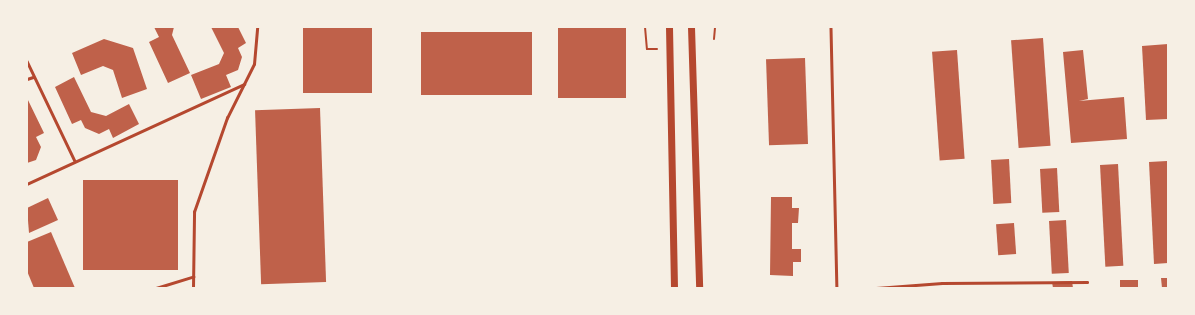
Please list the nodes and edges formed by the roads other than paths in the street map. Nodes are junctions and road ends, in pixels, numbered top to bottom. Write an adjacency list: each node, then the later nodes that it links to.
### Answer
1 (257, 27): 10 (lane)
2 (669, 27): 17 (main road)
3 (691, 27): 18 (main road)
4 (826, 27): 6 (lane)
5 (839, 27): 6 (lane)
6 (831, 28): 19 (lane)
7 (27, 61): 8 (lane)
8 (33, 77): 9 (lane); 11 (lane)
9 (27, 79)
10 (244, 84): 11 (lane); 13 (lane)
11 (75, 162): 12 (lane)
12 (27, 184)
13 (193, 277): 15 (lane); 16 (lane)
14 (1087, 282): 20 (lane)
15 (156, 288)
16 (193, 288)
17 (674, 288)
18 (699, 288)
19 (837, 288)
20 (876, 288)

